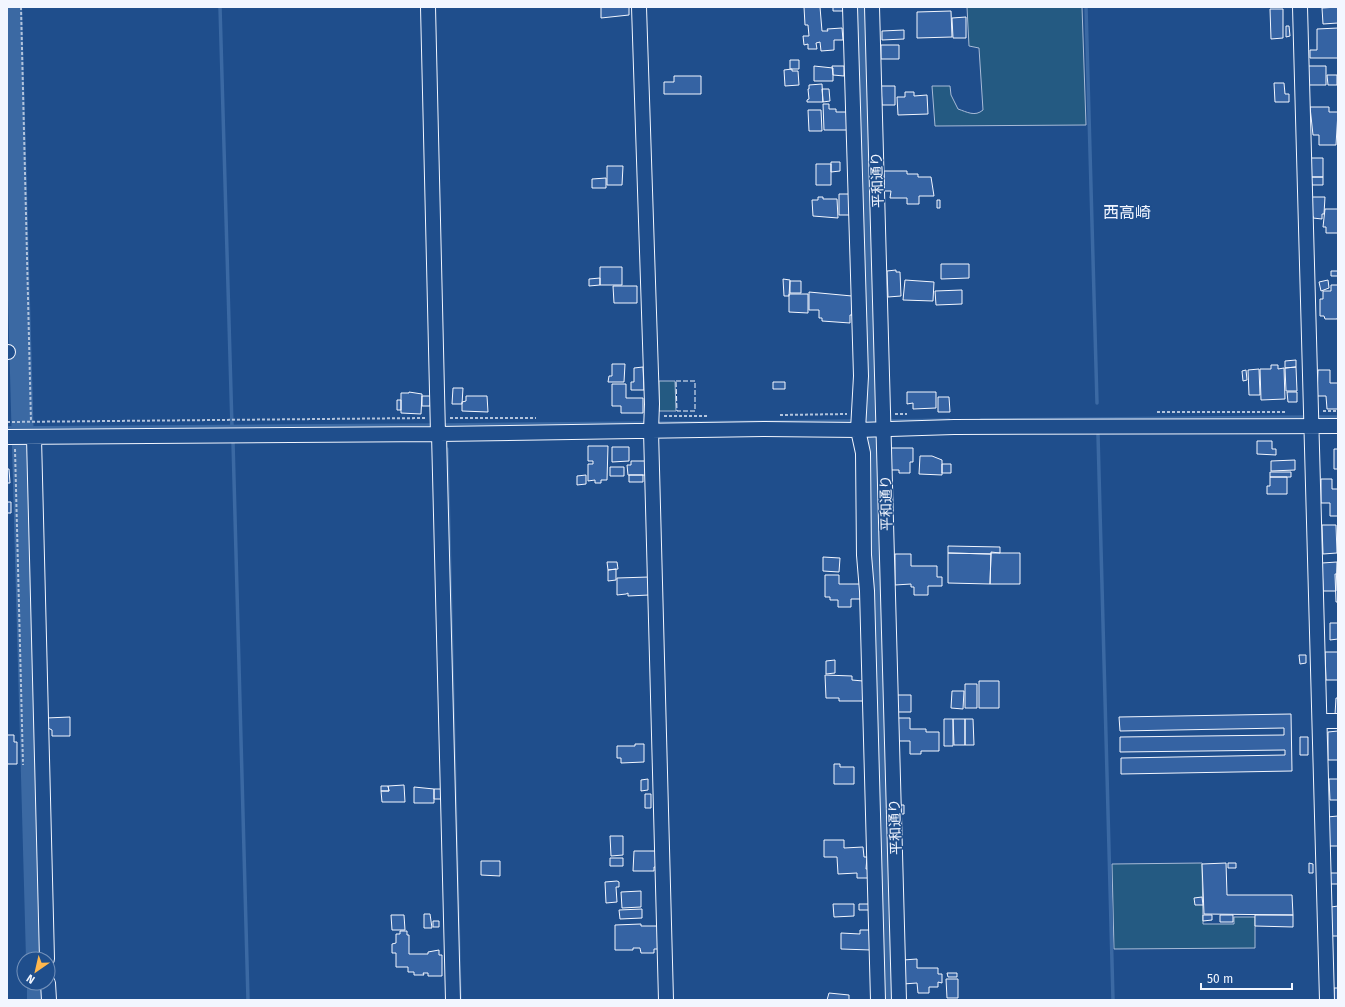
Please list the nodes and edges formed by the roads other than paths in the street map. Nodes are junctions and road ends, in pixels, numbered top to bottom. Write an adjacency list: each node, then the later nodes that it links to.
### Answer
1 (428, 7): 11 (street)
2 (639, 7): 8 (street)
3 (850, 7): 7 (street)
4 (872, 7): 9 (street, 平和通り)
5 (1300, 7): 6 (street)
6 (1311, 420): 9 (street); 10 (street); 13 (street)
7 (859, 425): 8 (street); 9 (street); 18 (street)
8 (651, 426): 11 (street); 17 (street)
9 (883, 426): 19 (street, 平和通り)
10 (1338, 426)
11 (438, 427): 12 (street); 16 (street)
12 (24, 432): 15 (street)
13 (1320, 721): 14 (street); 20 (street)
14 (1338, 721)
15 (47, 951)
16 (453, 1000)
17 (666, 1000)
18 (878, 1000)
19 (899, 1000)
20 (1327, 1000)

